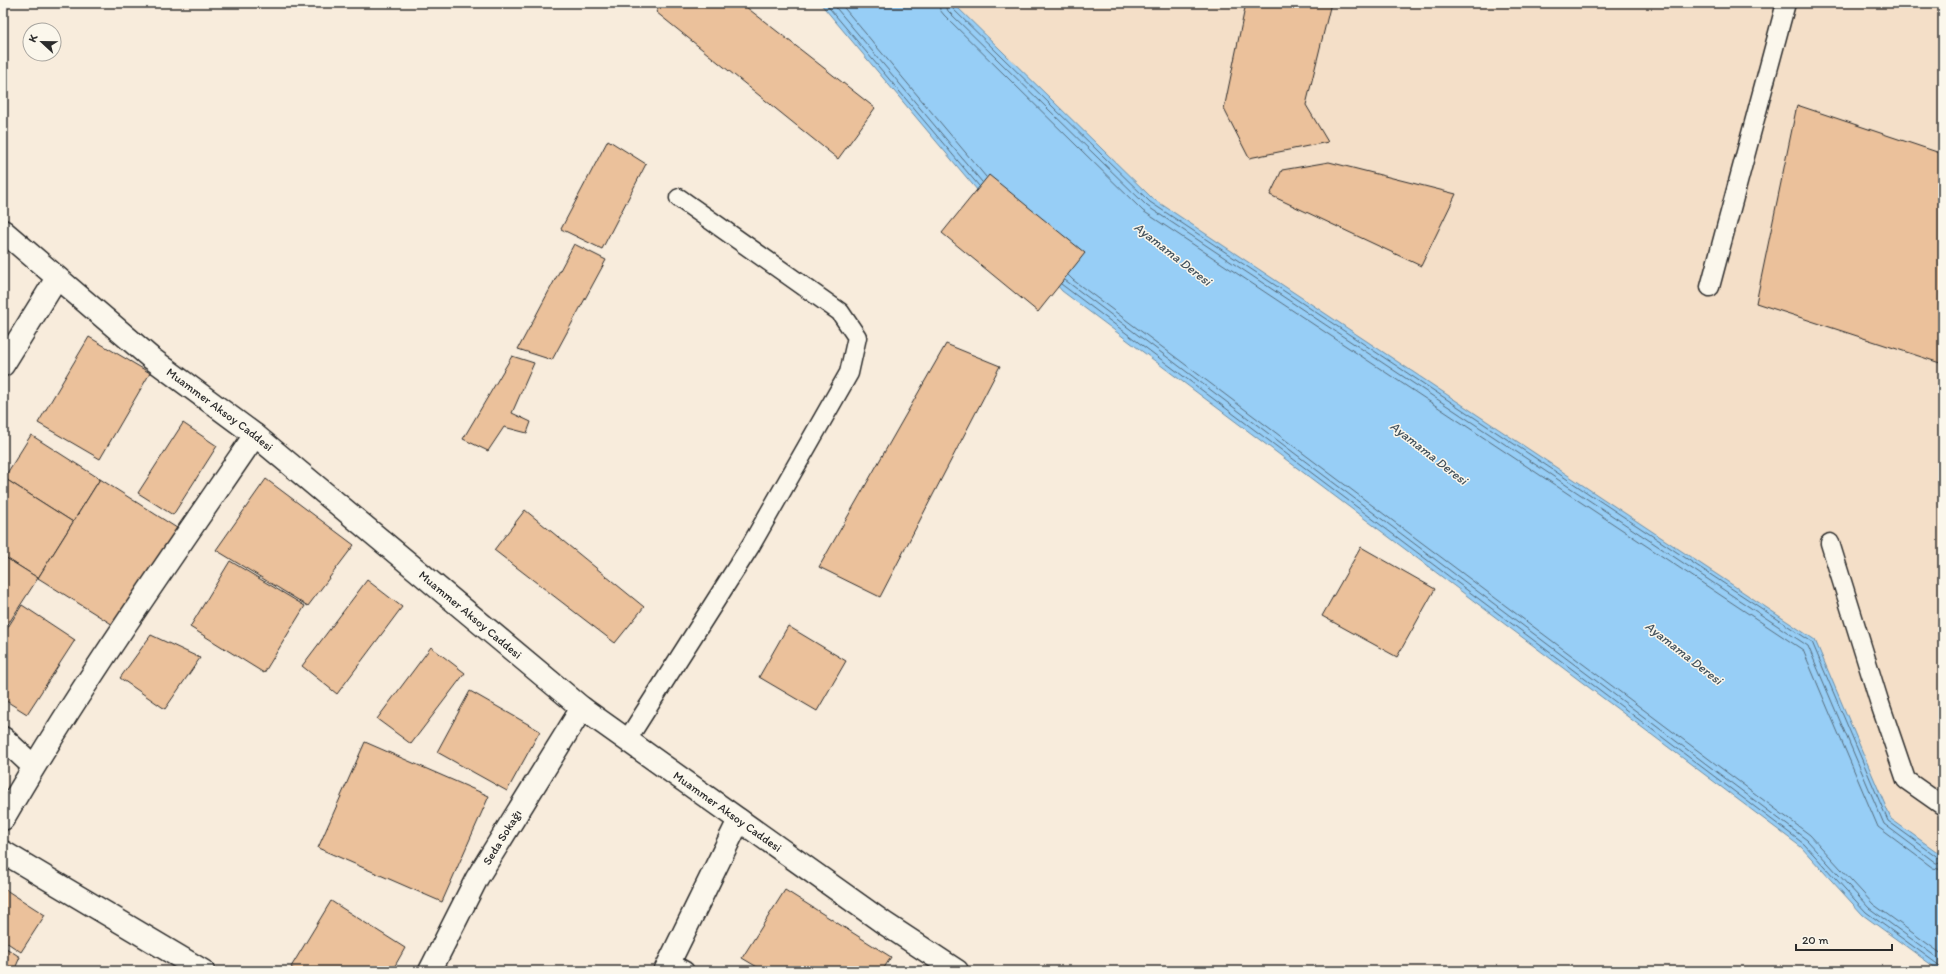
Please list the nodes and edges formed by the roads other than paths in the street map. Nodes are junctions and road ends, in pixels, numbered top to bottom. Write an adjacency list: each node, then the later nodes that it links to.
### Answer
1 (1786, 3): 5 (lane)
2 (679, 198): 11 (lane)
3 (3, 231): 4 (street, Muammer Aksoy Caddesi)
4 (57, 278): 6 (street); 7 (street, Muammer Aksoy Caddesi)
5 (1710, 287)
6 (3, 365)
7 (255, 435): 9 (street, Muammer Aksoy Caddesi); 12 (street)
8 (1830, 543): 13 (lane)
9 (582, 708): 11 (street, Muammer Aksoy Caddesi); 19 (street, Seda Sokağı)
10 (3, 738): 12 (street)
11 (627, 740): 15 (street, Muammer Aksoy Caddesi)
12 (34, 766): 14 (street)
13 (1943, 806)
14 (3, 819)
15 (739, 820): 17 (street); 20 (street, Muammer Aksoy Caddesi)
16 (3, 852): 18 (street)
17 (673, 968)
18 (203, 971)
19 (430, 971)
20 (957, 971)

